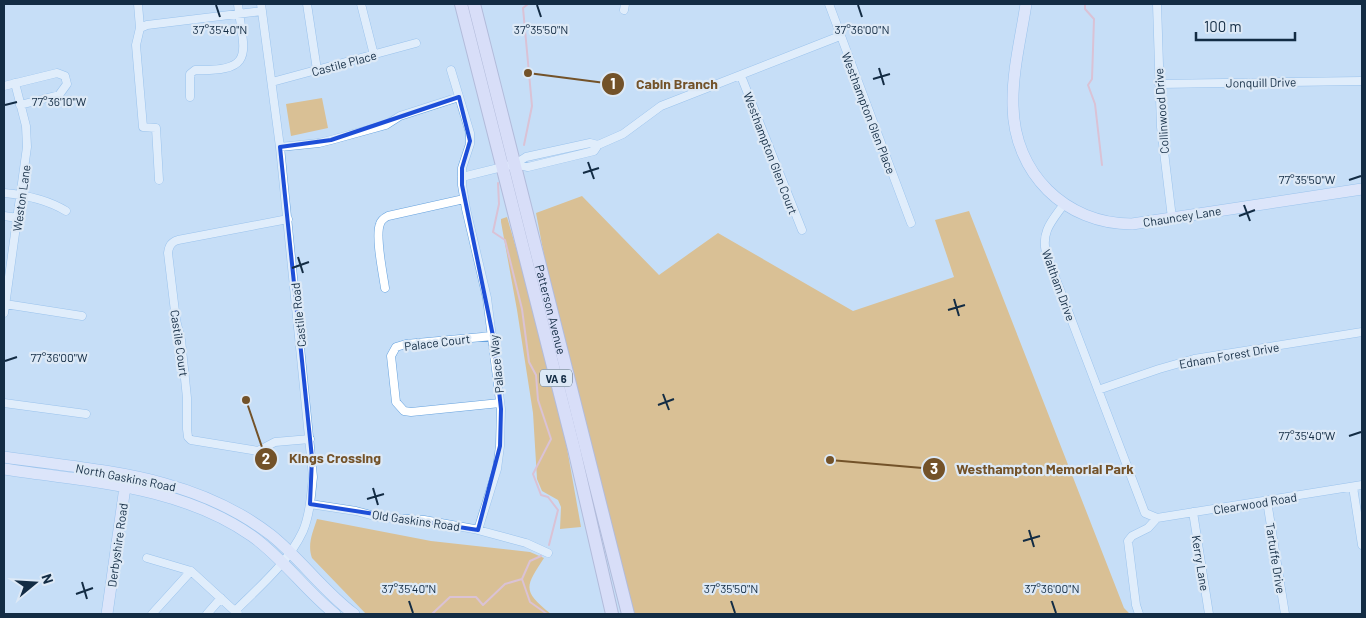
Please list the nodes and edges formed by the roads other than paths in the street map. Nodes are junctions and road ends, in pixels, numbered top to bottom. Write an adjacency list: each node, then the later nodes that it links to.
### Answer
1 (138, 4): 12 (street)
2 (238, 4): 11 (street)
3 (308, 4): 16 (street)
4 (361, 4): 15 (street)
5 (461, 4): 29 (main road, Patterson Avenue / VA 6)
6 (474, 4): 28 (main road, Patterson Avenue / VA 6)
7 (829, 4): 13 (street, Westhampton Glen Place)
8 (1026, 4): 36 (main road)
9 (1157, 4): 22 (street, Collinwood Drive)
10 (262, 8): 11 (street); 20 (street, Castile Road)
11 (239, 15): 12 (street); 24 (street)
12 (140, 28): 31 (street)
13 (840, 36): 18 (street); 42 (street, Westhampton Glen Place)
14 (416, 43): 15 (street, Castile Place)
15 (374, 55): 16 (street, Castile Place)
16 (316, 70): 20 (street, Castile Place)
17 (451, 70): 25 (street, Palace Way)
18 (741, 76): 28 (street); 43 (street, Westhampton Glen Court)
19 (1362, 81): 22 (street, Jonquill Drive)
20 (272, 82): 27 (street, Castile Road)
21 (14, 83): 23 (street); 26 (street, Weston Lane); 26 (street)
22 (1159, 84): 40 (street, Collinwood Drive)
23 (4, 86)
24 (190, 97)
25 (459, 97): 27 (street); 30 (street, Palace Way)
26 (20, 105): 34 (street, Weston Lane)
27 (280, 146): 41 (street, Castile Road)
28 (515, 164): 29 (street); 81 (main road, Patterson Avenue / VA 6)
29 (502, 168): 30 (street); 80 (main road, Patterson Avenue / VA 6)
30 (462, 177): 35 (street, Palace Way)
31 (160, 180)
32 (1362, 189): 40 (main road, Chauncey Lane)
33 (4, 193): 34 (street)
34 (21, 195): 37 (street); 39 (street, Weston Lane)
35 (464, 199): 44 (street); 49 (street, Palace Way)
36 (1064, 204): 40 (main road, Chauncey Lane); 50 (street, Waltham Drive)
37 (66, 211)
38 (4, 216): 39 (street)
39 (18, 218): 45 (street, Weston Lane)
40 (1172, 218)
41 (288, 219): 54 (street, Castile Road); 54 (street, Castile Court)
42 (911, 223)
43 (802, 230)
44 (385, 288)
45 (5, 304): 46 (street, Weston Lane); 47 (street)
46 (4, 313)
47 (82, 316)
48 (1362, 332): 50 (street, Ednam Forest Drive)
49 (493, 336): 51 (street, Palace Way); 51 (street, Palace Court)
50 (1098, 390): 64 (street, Waltham Drive)
51 (500, 402): 66 (street, Palace Way)
52 (4, 403): 53 (street)
53 (86, 414)
54 (310, 439): 62 (street, Castile Road)
55 (4, 457): 57 (main road, North Gaskins Road)
56 (4, 470): 60 (main road, North Gaskins Road)
57 (127, 475): 60 (main road, Derbyshire Road); 68 (main road, North Gaskins Road)
58 (1362, 485): 59 (street, Clearwood Road)
59 (1353, 487): 61 (street, Clearwood Road); 67 (street)
60 (126, 488): 71 (main road, North Gaskins Road); 75 (main road, Derbyshire Road)
61 (1267, 501): 63 (street, Clearwood Road); 85 (street, Tartuffe Drive)
62 (310, 504): 66 (street, Old Gaskins Road); 68 (street, Castile Road)
63 (1192, 512): 65 (street, Clearwood Road); 83 (street, Kerry Lane)
64 (1147, 515): 65 (street, Clearwood Road)
65 (1157, 518): 82 (street)
66 (478, 530): 69 (street, Old Gaskins Road)
67 (1362, 545)
68 (290, 552): 71 (street, Castile Road); 79 (main road, North Gaskins Road)
69 (548, 553)
70 (147, 558): 72 (street)
71 (283, 562): 74 (street, Castile Road); 78 (main road, North Gaskins Road)
72 (191, 571): 73 (street); 76 (street)
73 (221, 598): 74 (street); 77 (street)
74 (237, 613)
75 (107, 614)
76 (152, 614)
77 (207, 614)
78 (335, 614)
79 (354, 614)
80 (612, 614)
81 (628, 614)
82 (1139, 614)
83 (1209, 614)
84 (1276, 614): 85 (street)
85 (1285, 614)

